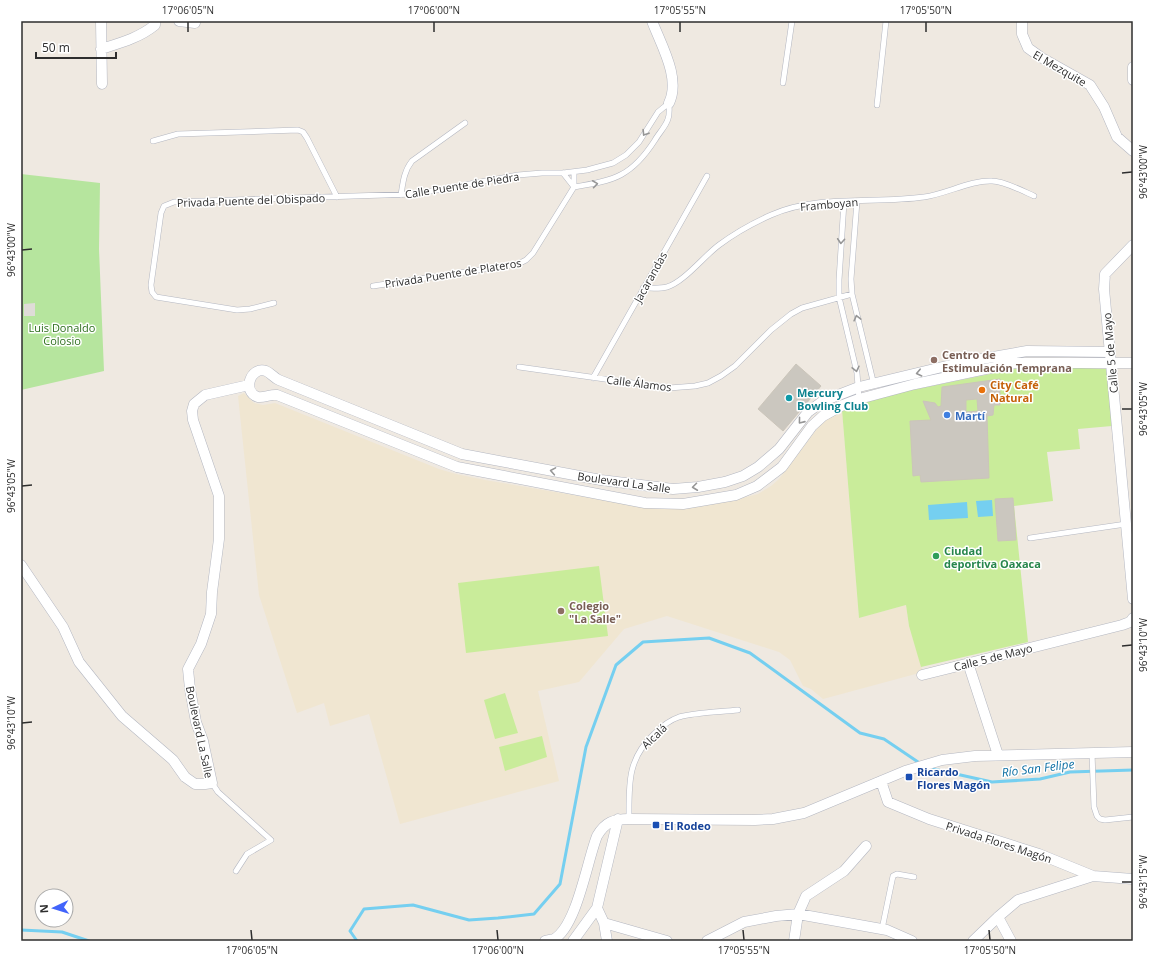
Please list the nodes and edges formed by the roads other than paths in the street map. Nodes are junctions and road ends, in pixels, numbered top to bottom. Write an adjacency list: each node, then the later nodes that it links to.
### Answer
1 (101, 21): 9 (street)
2 (156, 21): 9 (street)
3 (179, 21): 8 (street)
4 (652, 21): 14 (street)
5 (792, 21): 12 (lane)
6 (886, 21): 15 (lane)
7 (1022, 21): 18 (street, El Mezquite)
8 (195, 24)
9 (101, 49): 13 (street)
10 (1133, 67): 11 (street)
11 (1133, 80)
12 (783, 82)
13 (102, 84)
14 (670, 103): 19 (lane, Calle Puente de Piedra, one-way to 19); 22 (lane, one-way to 14)
15 (878, 105)
16 (464, 123): 23 (lane)
17 (153, 141): 25 (lane)
18 (1133, 151)
19 (574, 172): 20 (lane, Calle Puente de Piedra); 22 (lane)
20 (563, 173): 22 (lane); 23 (lane, Calle Puente de Piedra)
21 (707, 176): 30 (lane, Jacarandas)
22 (574, 187): 29 (lane, Privada Puente de Plateros)
23 (401, 195): 25 (lane, Calle Puente de Piedra)
24 (1034, 196): 26 (lane, Framboyan)
25 (336, 197): 33 (lane, Privada Puente del Obispado)
26 (857, 201): 27 (lane, Framboyan); 31 (lane)
27 (844, 202): 30 (lane, Framboyan); 32 (lane, one-way to 32)
28 (1133, 246): 34 (street, Calle 5 de Mayo)
29 (373, 286)
30 (643, 288): 37 (lane, Jacarandas)
31 (852, 294): 32 (lane, Calle Álamos); 38 (lane, one-way to 31)
32 (839, 297): 37 (lane, Calle Álamos); 40 (lane, one-way to 40)
33 (274, 303)
34 (1110, 357): 35 (street); 38 (street, Boulevard La Salle, one-way to 38); 41 (street, Boulevard La Salle); 43 (street, Calle 5 de Mayo)
35 (1133, 363)
36 (519, 367): 37 (lane, Calle Álamos)
37 (593, 378)
38 (874, 383): 40 (street, Boulevard La Salle); 41 (lane)
39 (249, 385): 40 (street, Boulevard La Salle, one-way to 39); 42 (street, Boulevard La Salle); 55 (street, Boulevard La Salle)
40 (859, 387): 42 (lane)
41 (877, 394): 42 (street, Boulevard La Salle)
42 (859, 399)
43 (1126, 524): 44 (lane); 46 (street, Calle 5 de Mayo)
44 (1030, 538)
45 (21, 564): 55 (street, Boulevard La Salle)
46 (1133, 599)
47 (1133, 618): 48 (street, Calle 5 de Mayo)
48 (968, 663): 49 (street, Calle 5 de Mayo); 52 (street)
49 (922, 675)
50 (738, 710): 57 (lane, Alcalá)
51 (1133, 752): 53 (street)
52 (998, 755): 53 (street); 54 (street)
53 (1092, 757): 56 (lane)
54 (881, 781): 57 (street); 60 (street, Privada Flores Magón)
55 (212, 783): 59 (lane)
56 (1133, 817)
57 (624, 819): 63 (street); 68 (street)
58 (866, 846): 64 (street)
59 (236, 871)
60 (1094, 876): 62 (street, Privada Flores Magón); 65 (street)
61 (914, 877): 67 (lane)
62 (1133, 878)
63 (597, 908): 66 (street); 69 (street)
64 (798, 914): 67 (street); 72 (street); 73 (street)
65 (998, 917): 75 (street); 76 (street)
66 (604, 923): 70 (street); 71 (street)
67 (882, 929): 74 (street)
68 (545, 941)
69 (573, 941)
70 (607, 941)
71 (667, 941)
72 (706, 941)
73 (794, 941)
74 (912, 941)
75 (973, 941)
76 (1011, 941)

